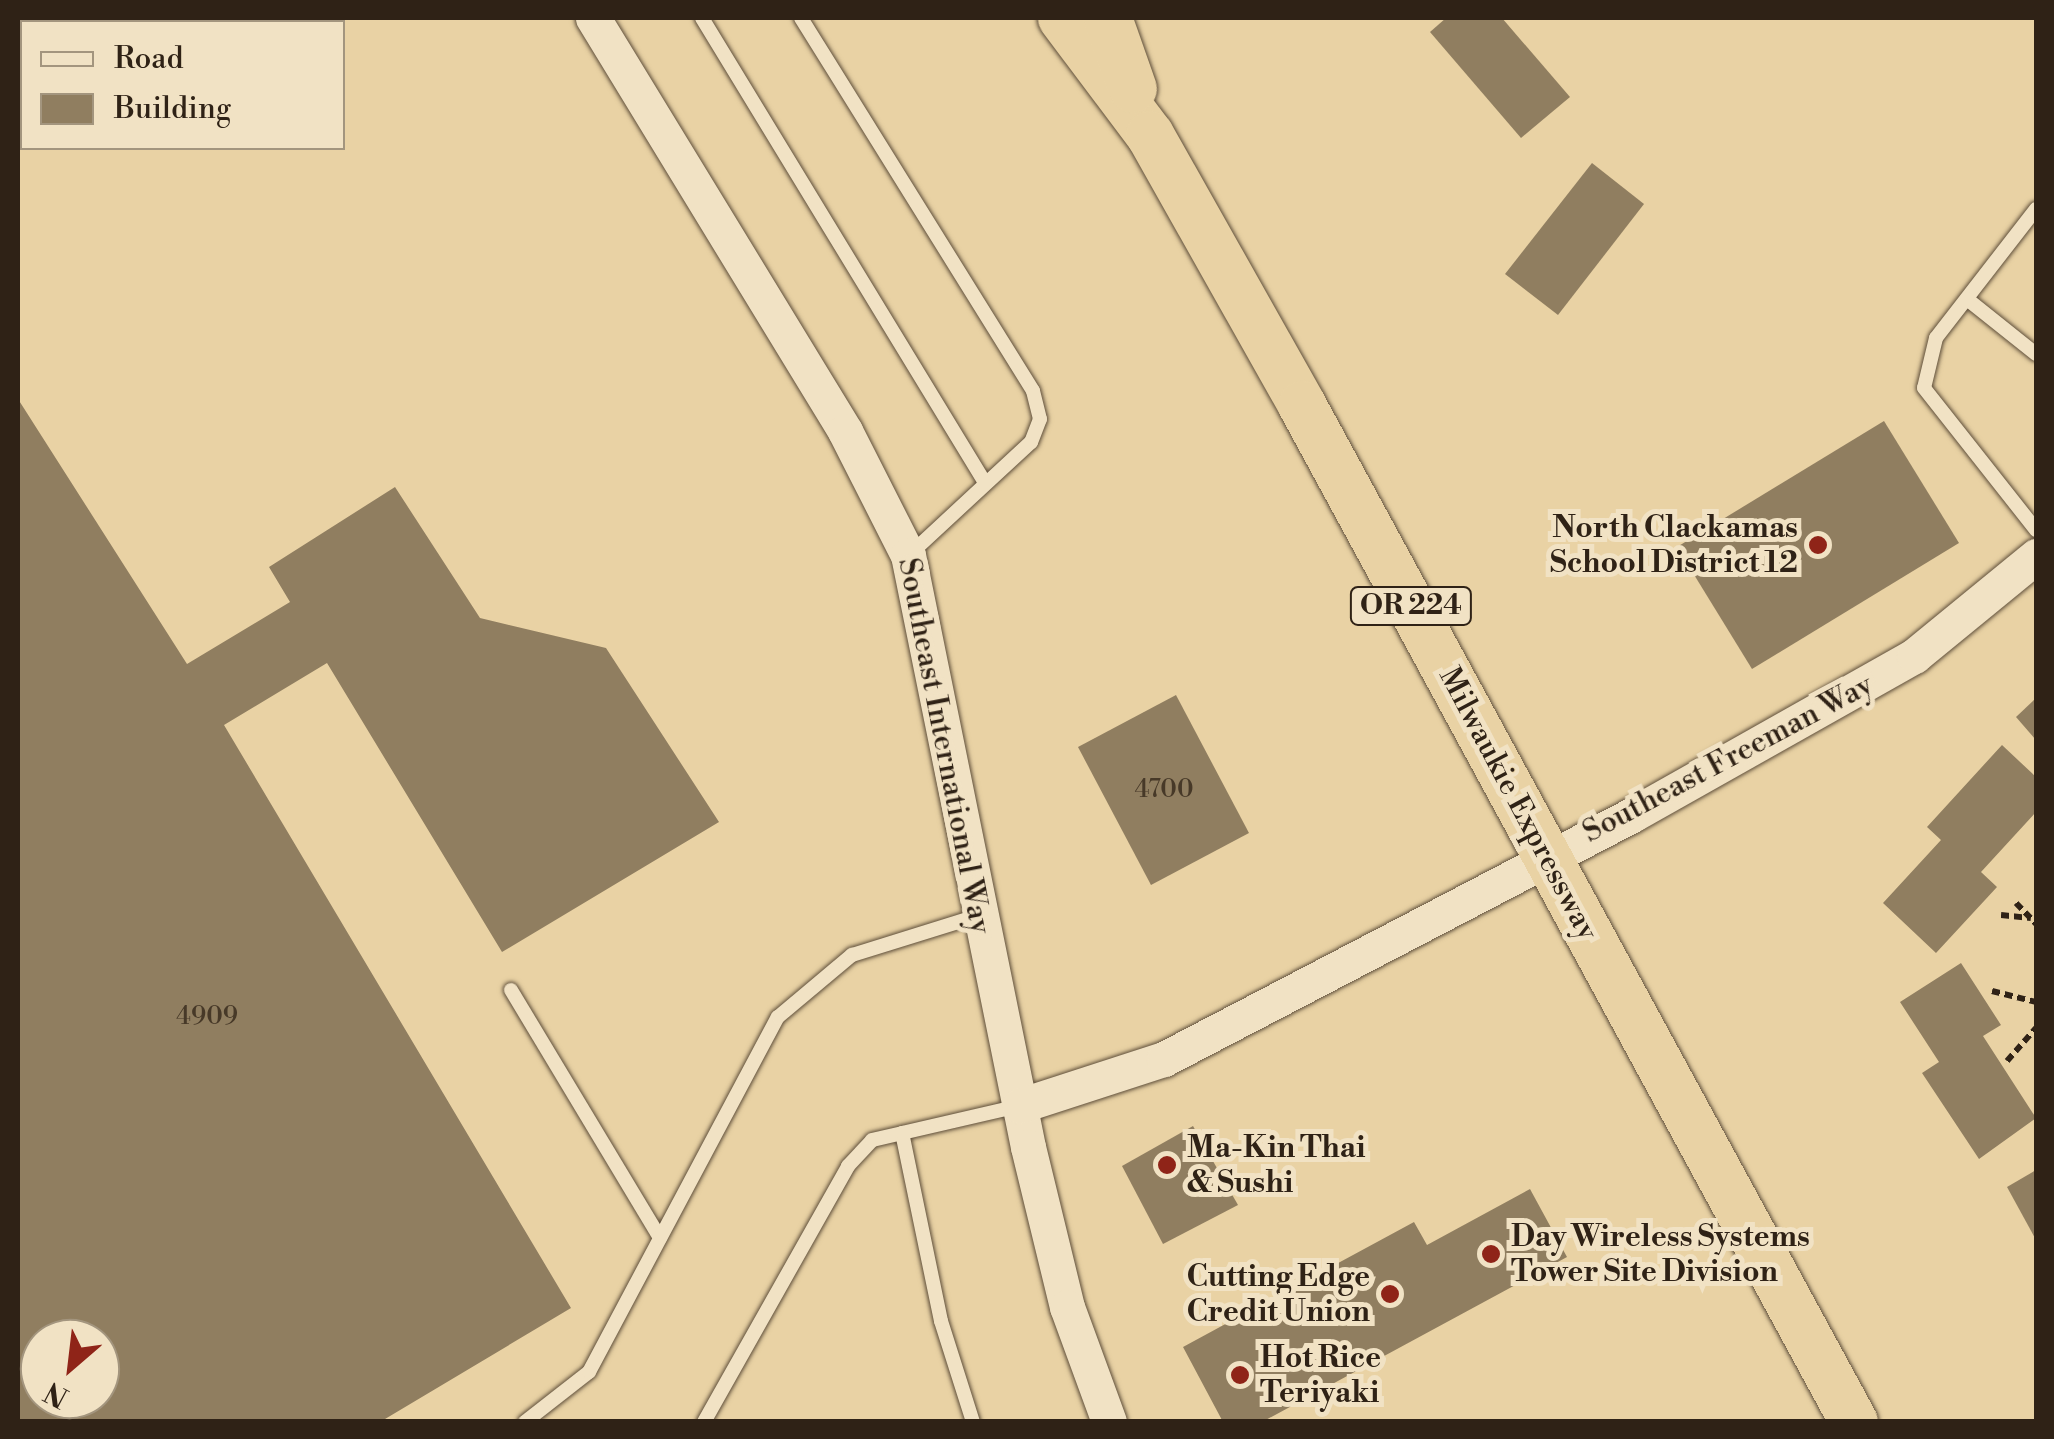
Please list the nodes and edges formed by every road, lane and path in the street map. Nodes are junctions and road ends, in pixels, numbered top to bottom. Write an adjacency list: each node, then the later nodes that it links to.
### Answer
1 (593, 18): 12 (street, Southeast International Way)
2 (702, 18): 10 (lane)
3 (801, 18): 10 (lane)
4 (1062, 18): 6 (highway, Milwaukie Expressway / OR 224)
5 (1108, 18): 6 (highway, Milwaukie Expressway / OR 224)
6 (1150, 135): 14 (highway, Milwaukie Expressway / OR 224)
7 (2036, 208): 8 (lane)
8 (1966, 299): 9 (lane); 11 (lane)
9 (2036, 354)
10 (984, 481): 12 (lane)
11 (2036, 530)
12 (908, 556): 17 (street, Southeast International Way)
13 (2036, 556): 14 (street, Southeast Freeman Way)
14 (1546, 856): 24 (street, Southeast Freeman Way); 31 (highway, Milwaukie Expressway / OR 224)
15 (2016, 903): 18 (path)
16 (2001, 915): 18 (path)
17 (977, 916): 24 (street, Southeast International Way); 26 (lane)
18 (2034, 921)
19 (510, 990): 26 (lane)
20 (1992, 991): 21 (path)
21 (2036, 1002)
22 (2036, 1028): 23 (path)
23 (2007, 1061)
24 (1019, 1106): 25 (lane); 30 (street, Southeast International Way)
25 (902, 1133): 28 (lane); 29 (lane)
26 (660, 1238): 27 (lane)
27 (525, 1422)
28 (704, 1422)
29 (973, 1422)
30 (1109, 1422)
31 (1854, 1422)

